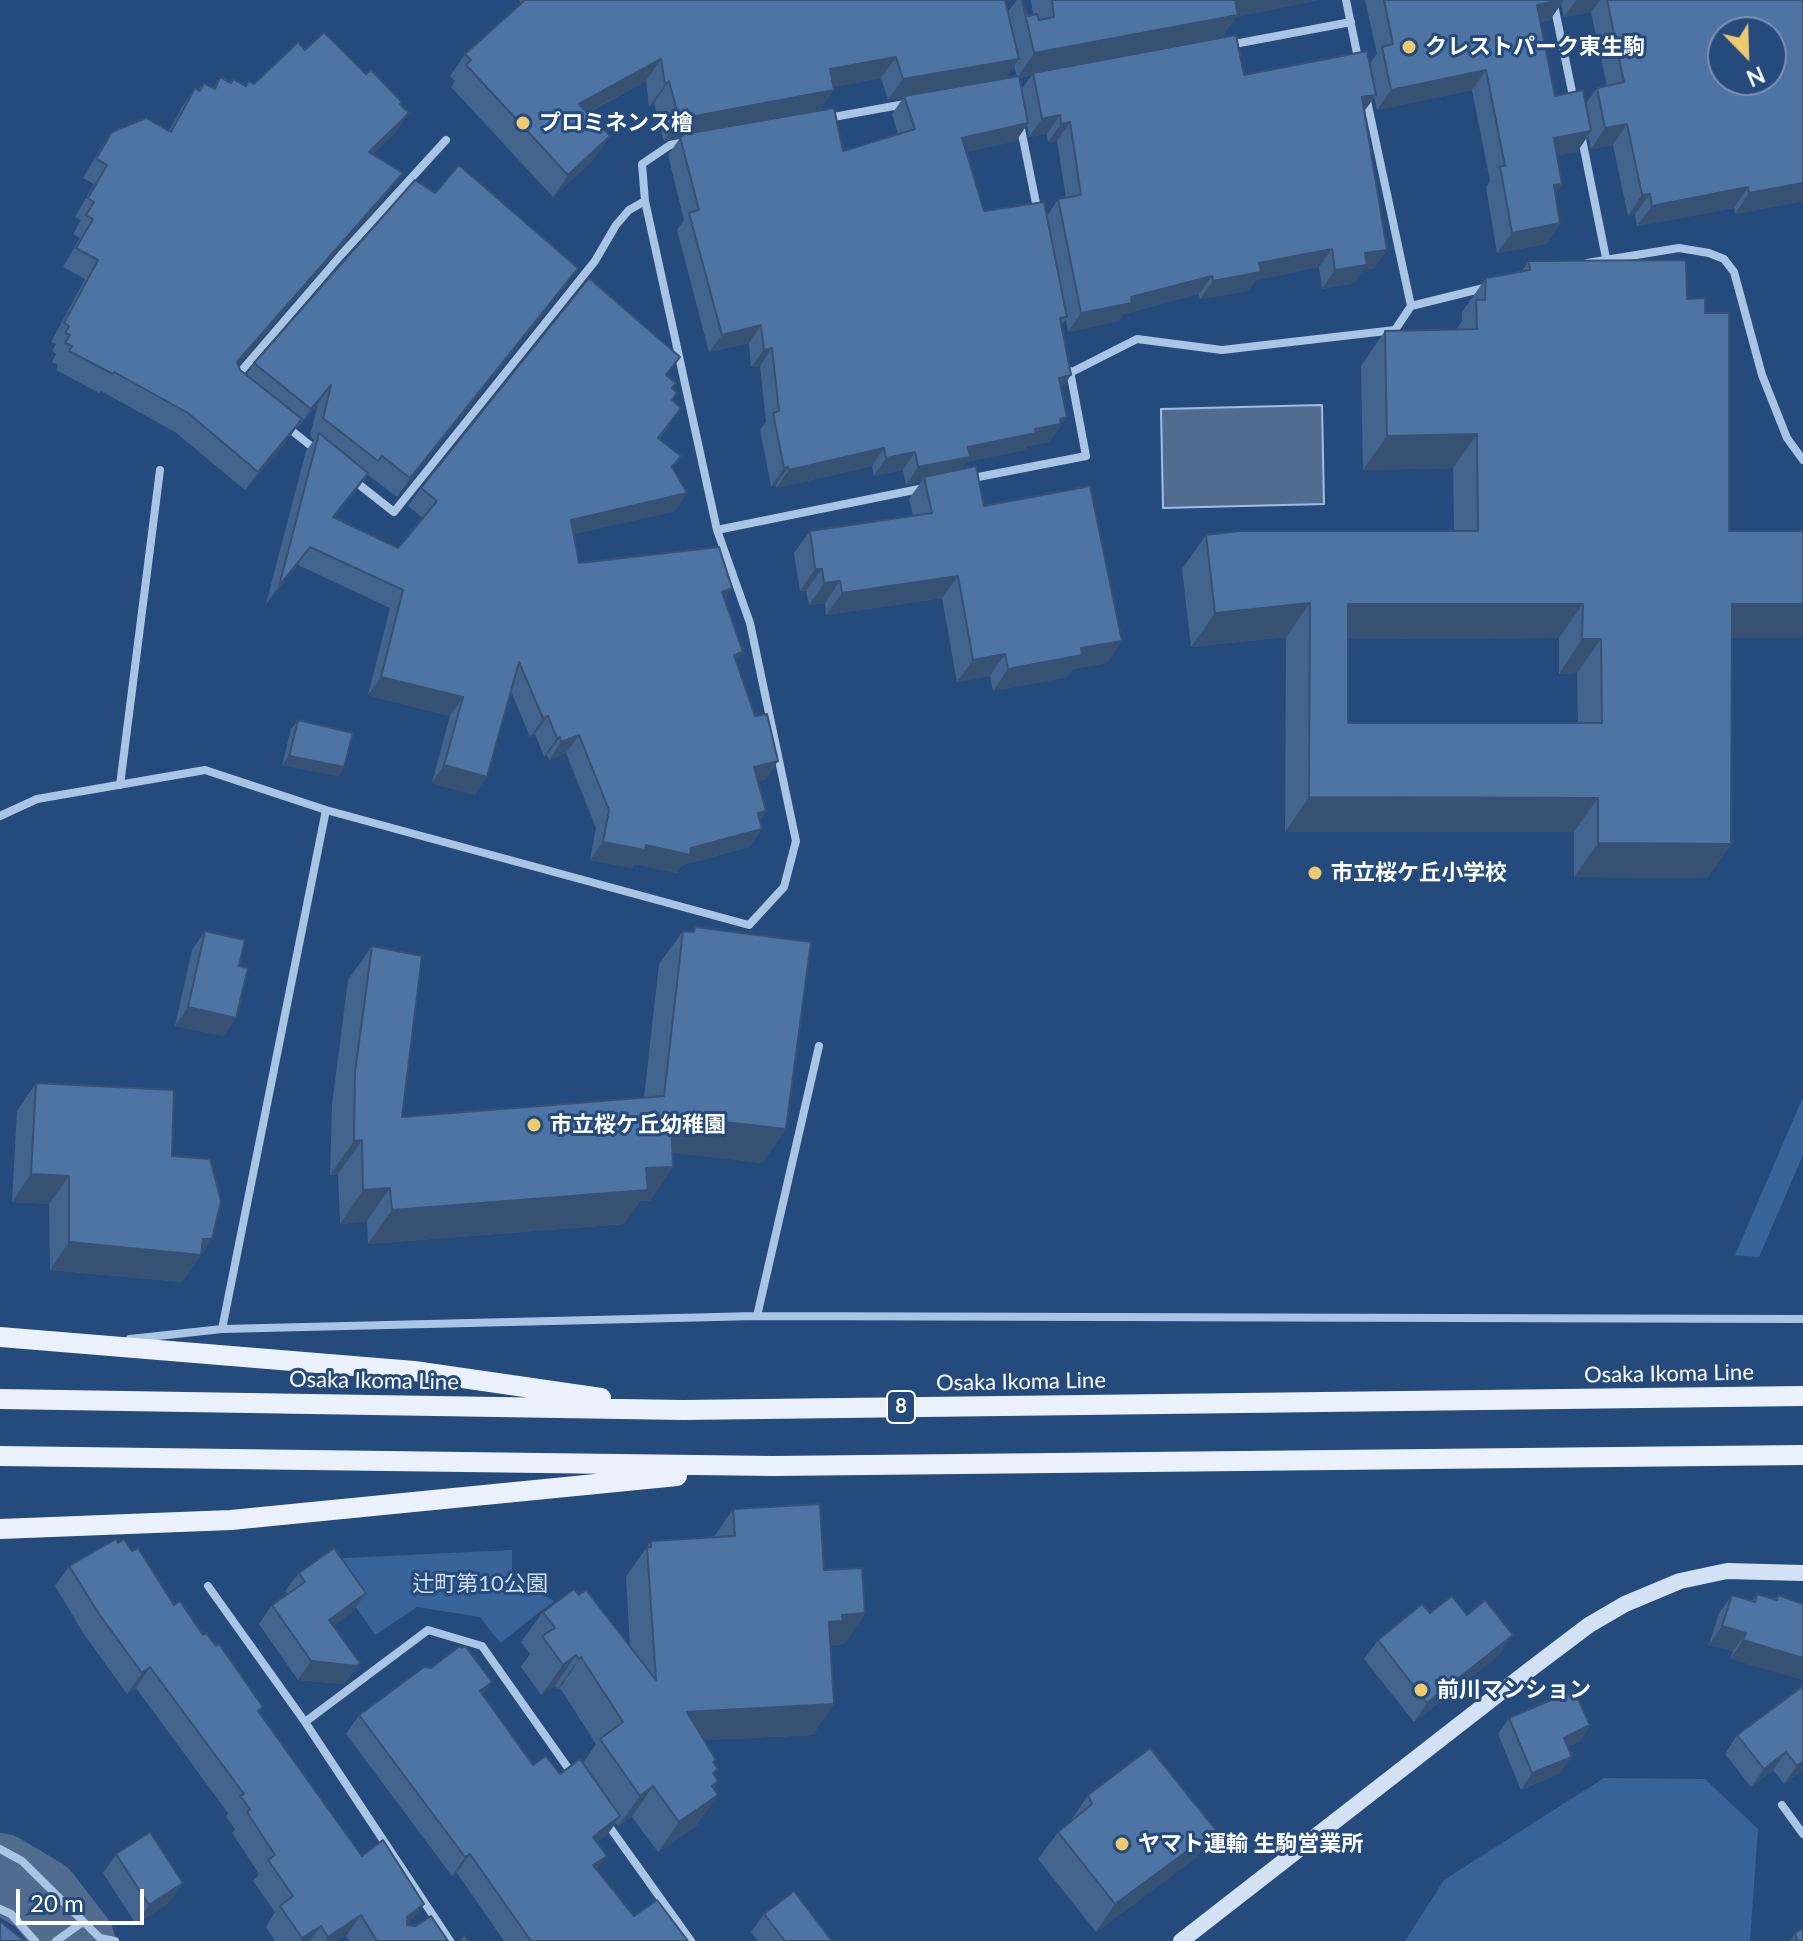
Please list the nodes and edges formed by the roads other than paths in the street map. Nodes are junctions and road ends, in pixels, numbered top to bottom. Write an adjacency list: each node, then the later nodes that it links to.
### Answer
1 (1346, 0): 3 (street)
2 (1553, 0): 8 (street)
3 (1351, 22): 4 (street); 5 (street)
4 (1212, 48)
5 (1360, 67)
6 (1363, 82): 19 (street)
7 (921, 101): 10 (street)
8 (1575, 106)
9 (1018, 116): 15 (street)
10 (816, 120)
11 (1578, 122): 16 (street)
12 (446, 140): 22 (street)
13 (697, 140): 14 (street)
14 (645, 201): 27 (street); 30 (street)
15 (1040, 222)
16 (1606, 258): 17 (street); 25 (street)
17 (1576, 266)
18 (1501, 284): 19 (street)
19 (1411, 306): 21 (street)
20 (1067, 358): 21 (street)
21 (1070, 373): 28 (street)
22 (231, 383)
23 (275, 418): 24 (street)
24 (320, 453)
25 (1803, 460)
26 (160, 470): 31 (street)
27 (345, 473)
28 (963, 480)
29 (932, 487): 30 (street)
30 (717, 530): 32 (street)
31 (120, 785): 32 (street); 33 (street)
32 (326, 810): 37 (street)
33 (0, 816)
34 (819, 1046): 35 (street)
35 (757, 1316): 36 (street); 37 (street)
36 (1803, 1319)
37 (222, 1329): 39 (street)
38 (0, 1337): 39 (main road)
39 (94, 1343): 42 (main road)
40 (1803, 1396): 42 (main road, Osaka Ikoma Line / 8)
41 (0, 1399): 42 (main road, Osaka Ikoma Line / 8)
42 (683, 1410)
43 (1803, 1455): 45 (main road)
44 (0, 1456): 45 (main road)
45 (773, 1466): 46 (main road)
46 (0, 1529)
47 (1803, 1573): 64 (street)
48 (208, 1586): 49 (street)
49 (305, 1722): 50 (street); 56 (street)
50 (578, 1782)
51 (1782, 1805): 53 (street)
52 (604, 1818): 63 (street)
53 (1803, 1834)
54 (0, 1849): 57 (street)
55 (0, 1909): 59 (street)
56 (433, 1917): 58 (street); 62 (street)
57 (83, 1922): 60 (street); 61 (street)
58 (422, 1925)
59 (35, 1941)
60 (56, 1941)
61 (115, 1941)
62 (450, 1941)
63 (691, 1941)
64 (1181, 1941)

